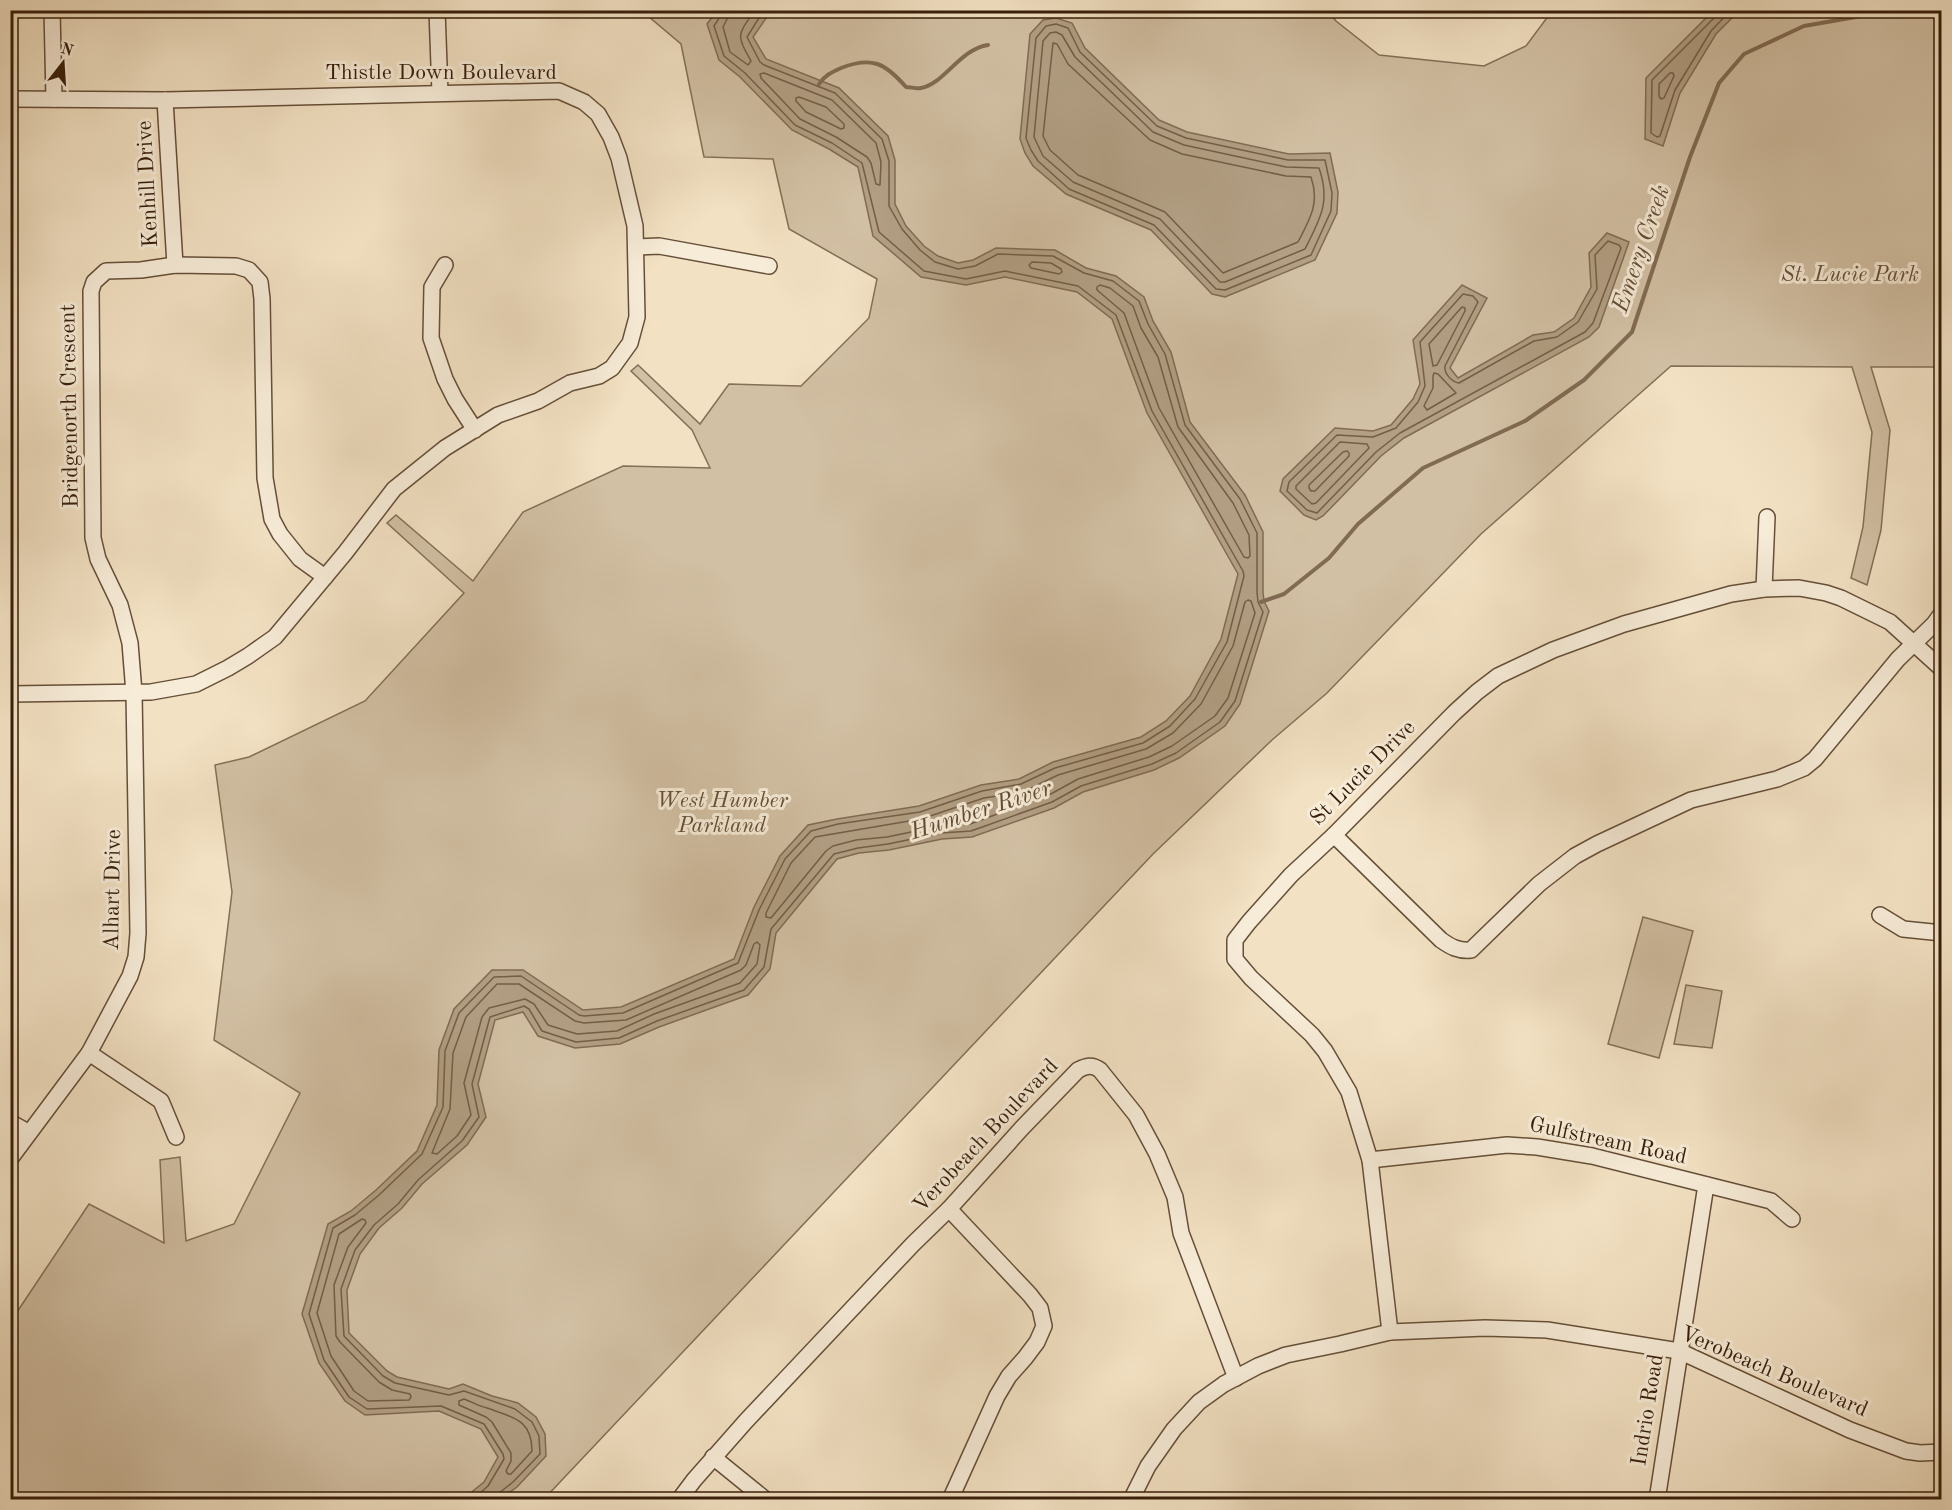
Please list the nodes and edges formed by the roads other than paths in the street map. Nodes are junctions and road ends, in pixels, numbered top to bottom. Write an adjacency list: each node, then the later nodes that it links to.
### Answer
1 (52, 10): 5 (street)
2 (437, 10): 3 (street)
3 (440, 93): 6 (street, Thistle Down Boulevard); 7 (street, Thistle Down Boulevard)
4 (10, 99): 5 (street, Thistle Down Boulevard)
5 (54, 99): 6 (street, Thistle Down Boulevard)
6 (165, 100): 8 (street, Kenhill Drive)
7 (637, 247): 10 (street); 11 (street, Thistle Down Boulevard)
8 (175, 265): 13 (street, Bridgenorth Crescent); 18 (street, Bridgenorth Crescent)
9 (445, 265): 11 (street)
10 (770, 266)
11 (475, 430): 13 (street, Thistle Down Boulevard)
12 (1767, 517): 14 (street)
13 (325, 577): 18 (street, Thistle Down Boulevard)
14 (1764, 589): 16 (street, St Lucie Drive); 20 (street, St Lucie Drive)
15 (1941, 613): 16 (street)
16 (1913, 644): 17 (street, St Lucie Drive); 20 (street)
17 (1941, 669)
18 (134, 693): 19 (street, Thistle Down Boulevard); 23 (street, Alhart Drive)
19 (10, 694)
20 (1334, 835): 28 (street, St Lucie Drive)
21 (1880, 915): 22 (street)
22 (1941, 933)
23 (89, 1053): 25 (street, Alhart Drive); 26 (street)
24 (10, 1122): 25 (street)
25 (28, 1132): 27 (street, Alhart Drive)
26 (176, 1137)
27 (10, 1159)
28 (1370, 1160): 29 (street, Gulfstream Road); 32 (street, St Lucie Drive)
29 (1706, 1185): 31 (street, Gulfstream Road); 33 (street, Indrio Road)
30 (949, 1209): 34 (street, Verobeach Boulevard); 36 (street, Verobeach Boulevard); 39 (street)
31 (1792, 1219)
32 (1390, 1332): 33 (street, Verobeach Boulevard); 34 (street, Verobeach Boulevard)
33 (1679, 1351): 35 (street, Verobeach Boulevard); 41 (street, Indrio Road)
34 (1236, 1378): 40 (street, Verobeach Boulevard)
35 (1941, 1450)
36 (713, 1457): 37 (street, Verobeach Boulevard); 38 (street)
37 (679, 1500)
38 (766, 1500)
39 (950, 1500)
40 (1131, 1500)
41 (1657, 1500)

